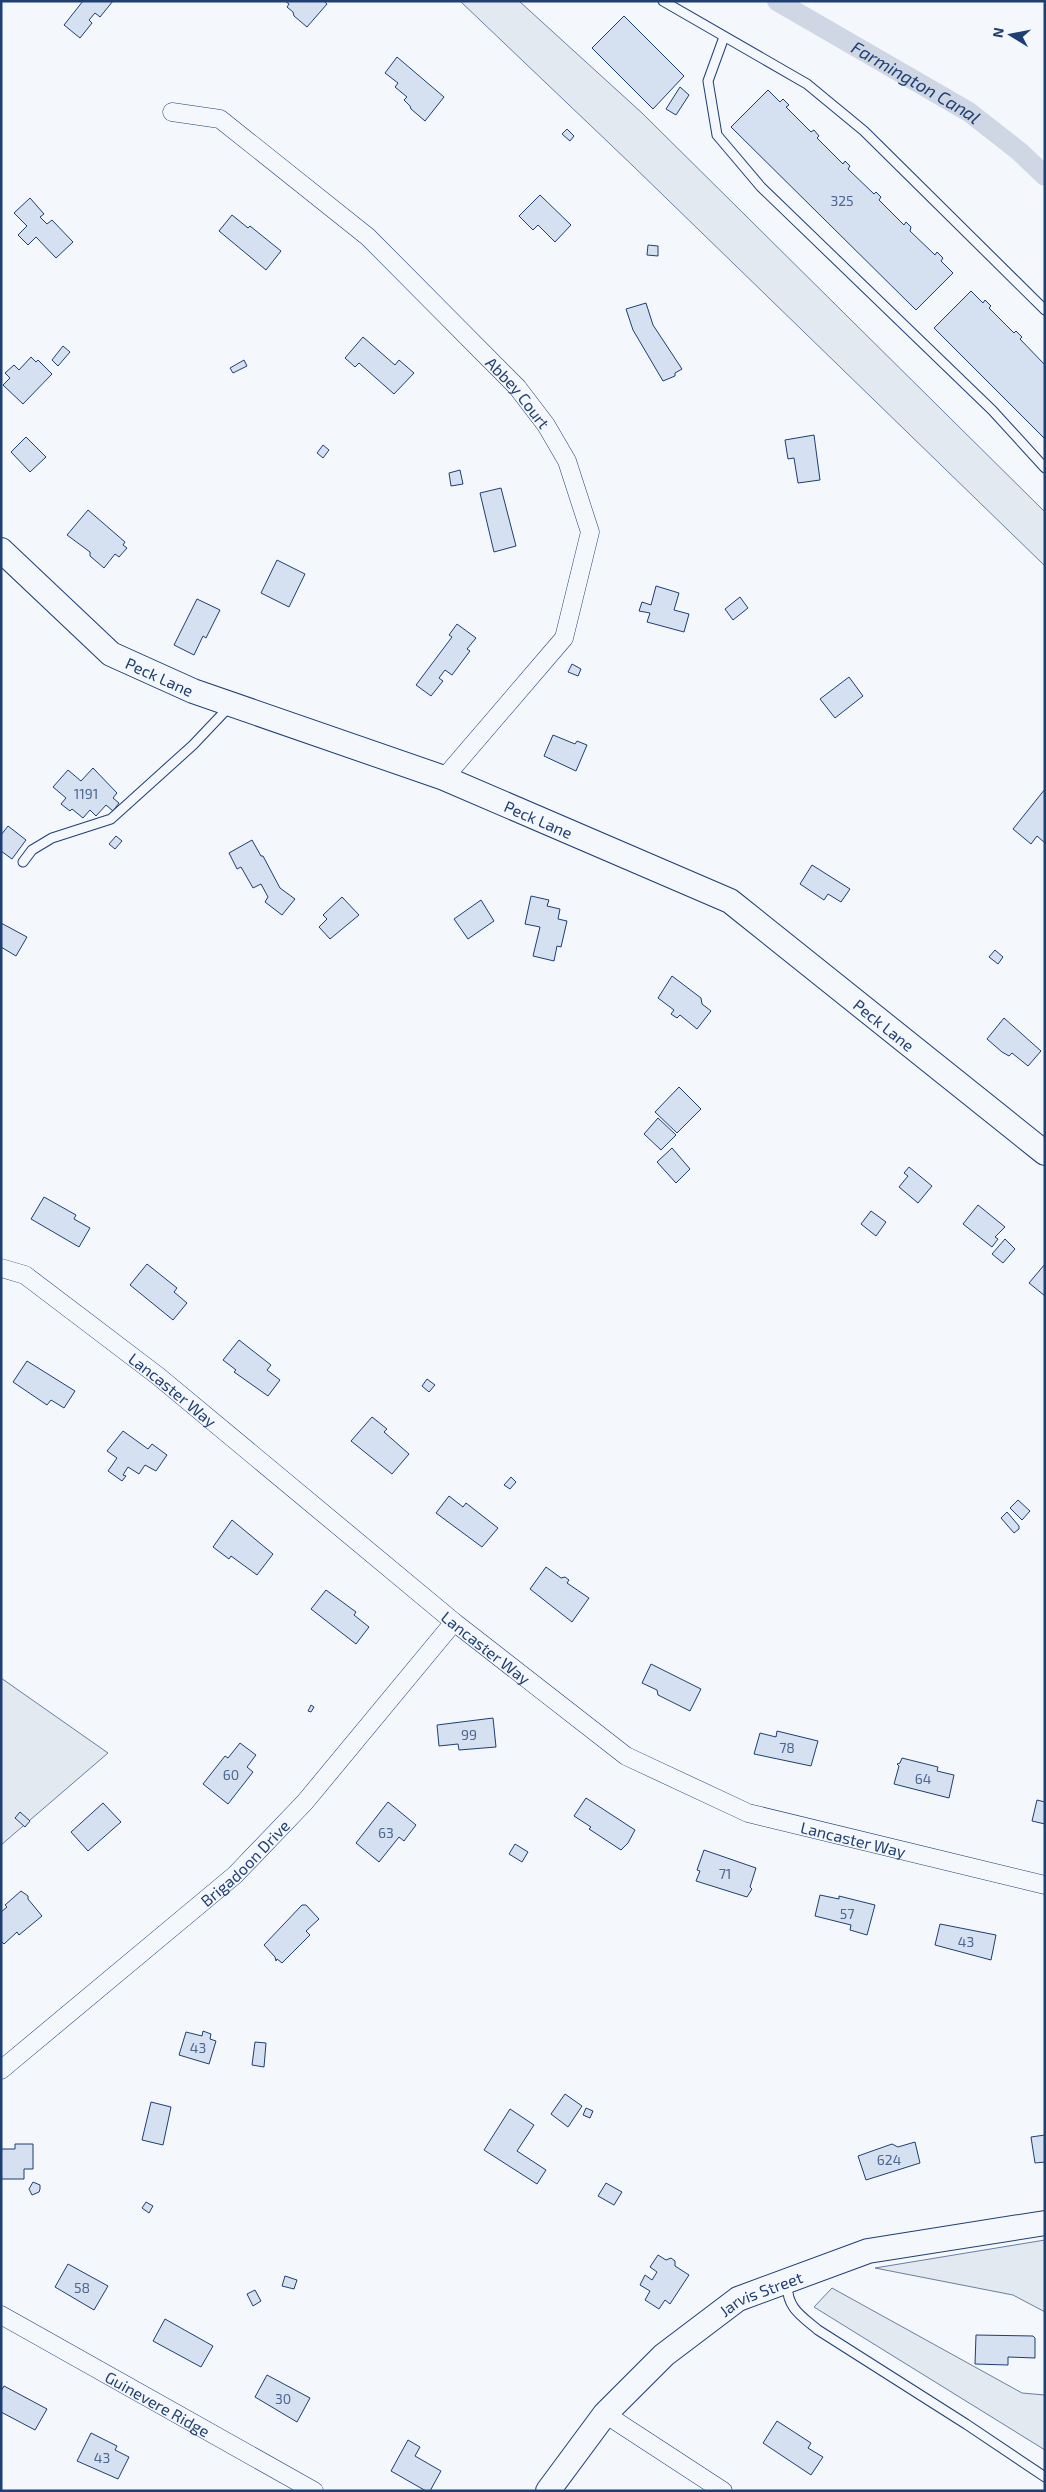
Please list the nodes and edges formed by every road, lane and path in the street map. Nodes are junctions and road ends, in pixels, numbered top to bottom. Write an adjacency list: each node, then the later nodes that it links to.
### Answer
1 (663, 1): 2 (lane)
2 (724, 37): 4 (lane); 5 (lane)
3 (172, 112): 8 (street, Abbey Court)
4 (1045, 310)
5 (1045, 468)
6 (1, 550): 7 (street, Peck Lane)
7 (231, 704): 8 (street, Peck Lane); 9 (lane)
8 (444, 778): 10 (street, Peck Lane)
9 (23, 862)
10 (1045, 1153)
11 (1, 1268): 12 (street, Lancaster Way)
12 (454, 1622): 13 (street, Lancaster Way); 14 (street, Brigadoon Drive)
13 (1045, 1885)
14 (1, 2070)
15 (1045, 2223): 16 (street, Jarvis Street)
16 (787, 2281): 18 (street, Jarvis Street); 19 (lane)
17 (1, 2315): 20 (street, Guinevere Ridge)
18 (606, 2414): 21 (street, Jarvis Street); 22 (street)
19 (1045, 2477)
20 (314, 2491)
21 (548, 2491)
22 (723, 2491)

